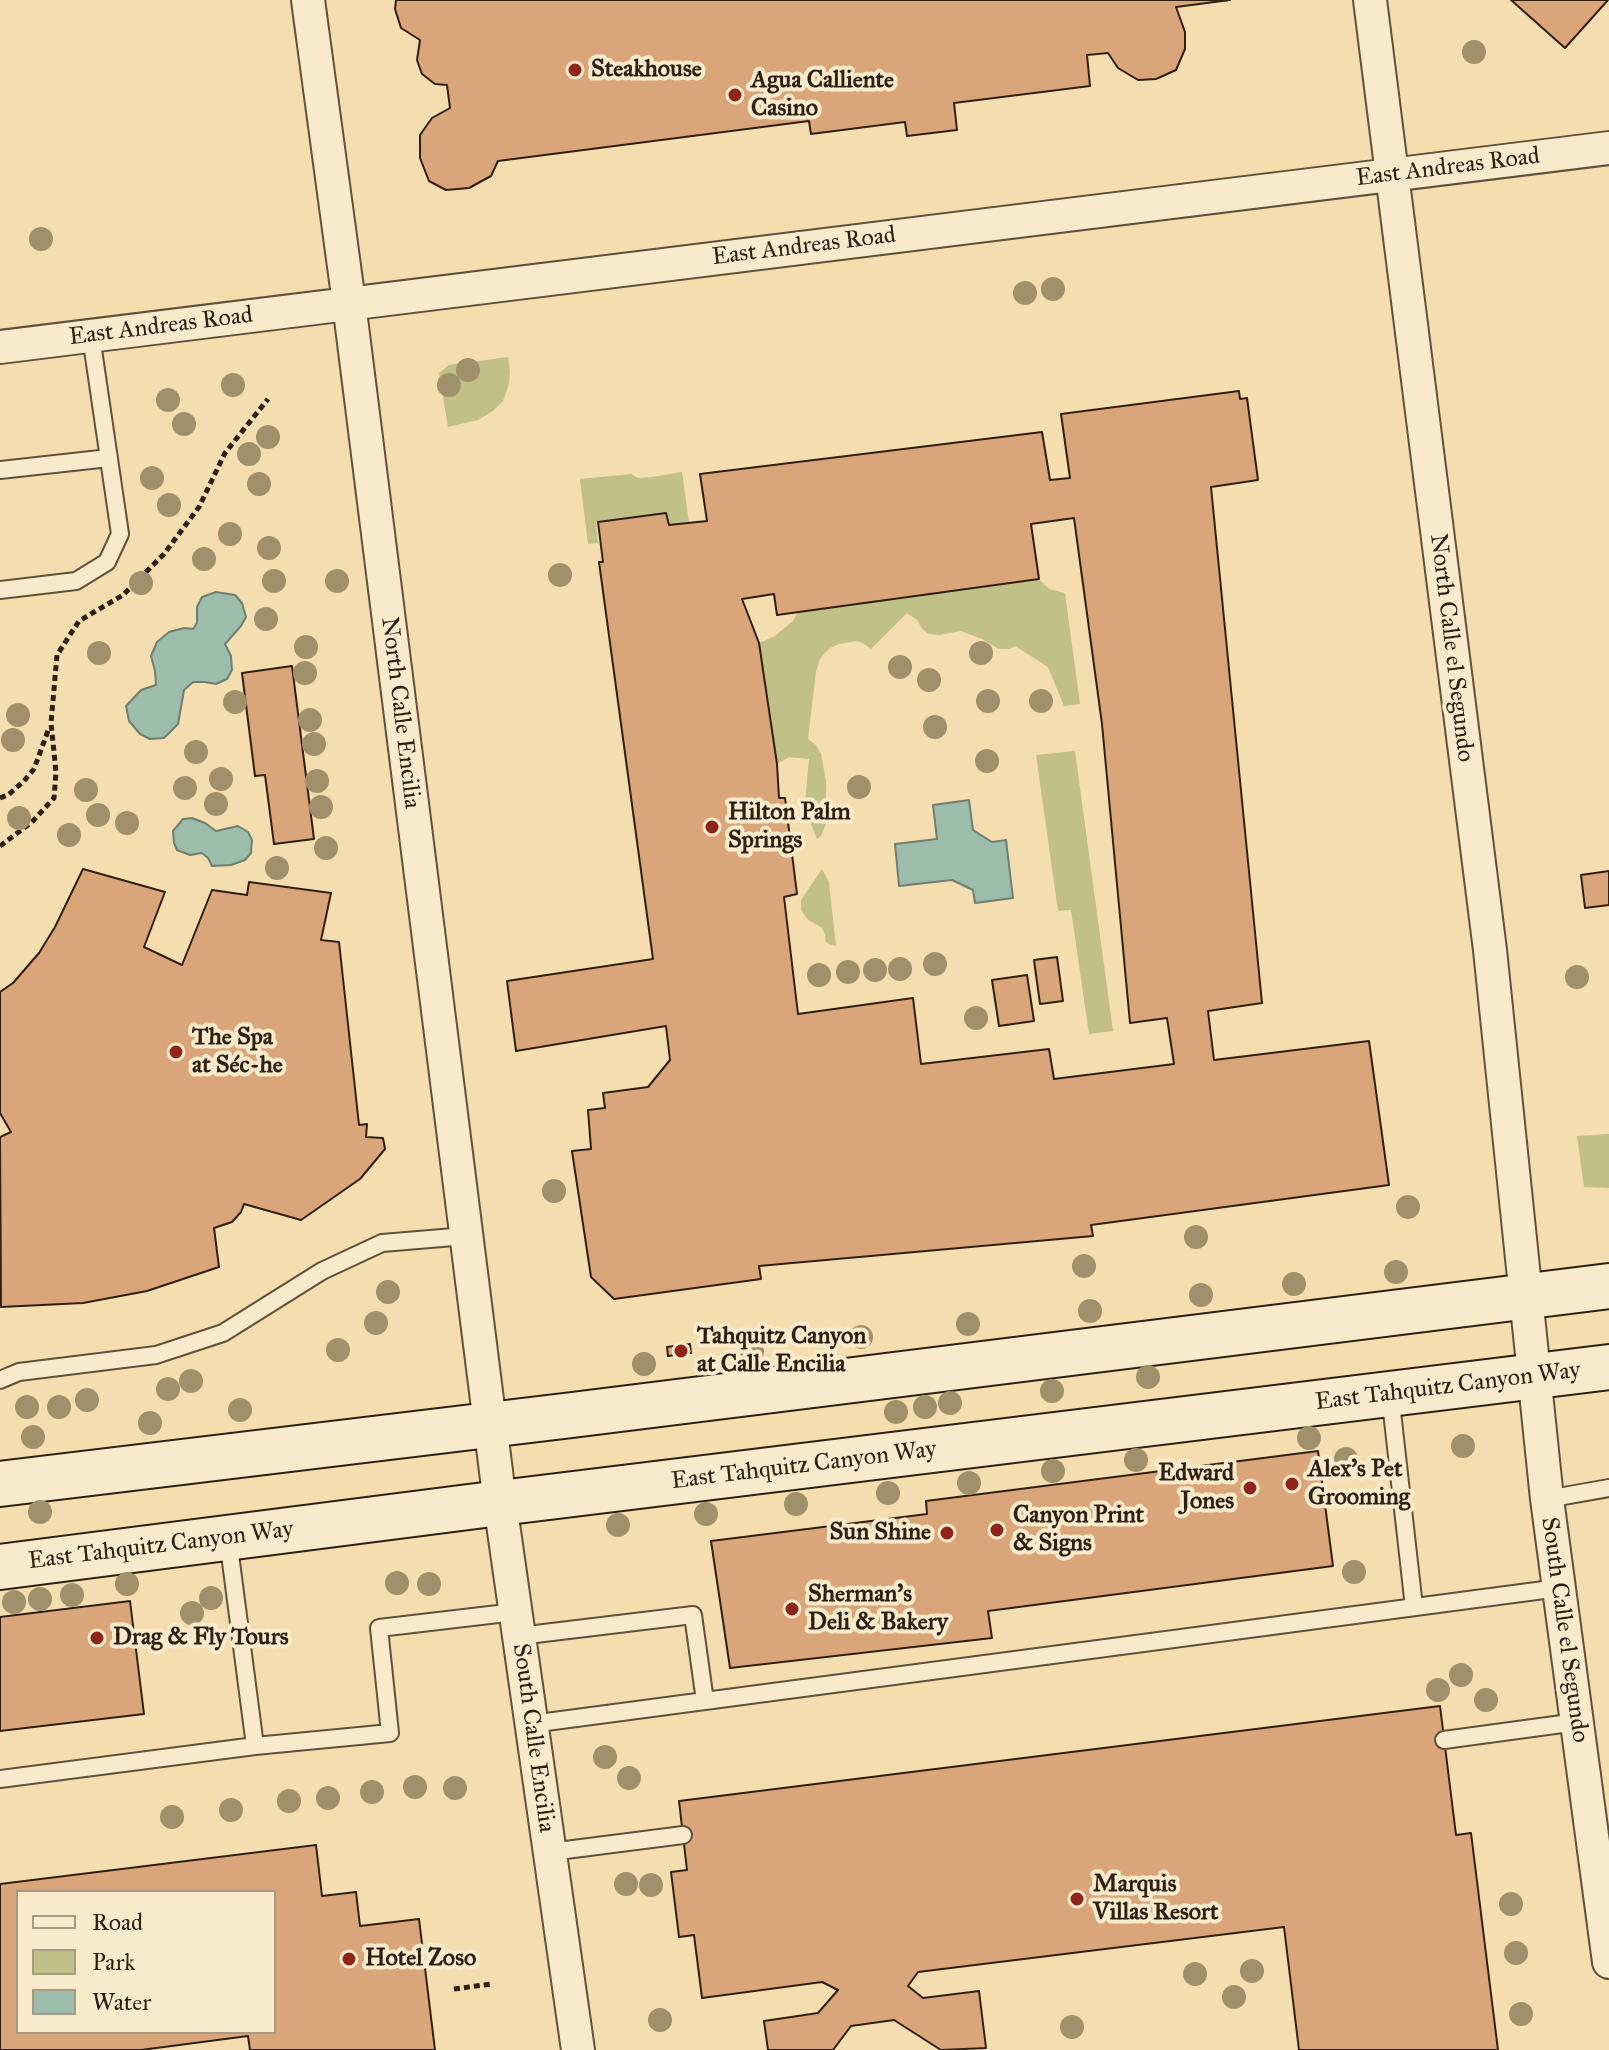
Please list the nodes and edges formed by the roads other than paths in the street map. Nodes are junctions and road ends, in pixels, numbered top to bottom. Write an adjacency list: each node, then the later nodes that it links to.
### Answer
1 (308, 0): 5 (street, North Calle Encilia)
2 (1370, 0): 4 (street, North Calle el Segundo)
3 (1609, 148): 4 (street, East Andreas Road)
4 (1392, 175): 5 (street, East Andreas Road); 13 (street, North Calle el Segundo)
5 (349, 303): 6 (street, East Andreas Road); 11 (street, North Calle Encilia)
6 (91, 336): 7 (street, East Andreas Road); 8 (lane)
7 (0, 347)
8 (109, 458): 9 (lane); 10 (lane)
9 (0, 470)
10 (0, 590)
11 (466, 1236): 16 (lane); 18 (street, North Calle Encilia)
12 (1609, 1286): 13 (main road)
13 (1526, 1296): 15 (street, South Calle el Segundo); 18 (main road)
14 (1609, 1367): 15 (main road, East Tahquitz Canyon Way)
15 (1533, 1376): 17 (main road, East Tahquitz Canyon Way); 21 (street, South Calle el Segundo)
16 (0, 1380)
17 (1390, 1394): 22 (main road, East Tahquitz Canyon Way); 26 (lane)
18 (490, 1425): 19 (main road); 22 (street, South Calle Encilia)
19 (0, 1484)
20 (1609, 1488): 21 (lane)
21 (1547, 1499): 25 (street, South Calle el Segundo)
22 (500, 1503): 23 (main road, East Tahquitz Canyon Way); 27 (street, South Calle Encilia)
23 (228, 1538): 24 (main road, East Tahquitz Canyon Way); 32 (lane)
24 (0, 1567)
25 (1559, 1588): 26 (lane); 29 (street, South Calle el Segundo)
26 (1414, 1607): 28 (lane)
27 (517, 1624): 28 (lane); 30 (street, South Calle Encilia); 32 (lane)
28 (705, 1701): 30 (lane)
29 (1577, 1722): 31 (lane); 34 (street, South Calle el Segundo)
30 (531, 1724): 36 (street, South Calle Encilia)
31 (1444, 1740)
32 (255, 1746): 33 (lane)
33 (0, 1779)
34 (1600, 1826): 37 (street, South Calle el Segundo)
35 (683, 1835): 36 (lane)
36 (550, 1852): 38 (street, South Calle Encilia)
37 (1609, 1962)
38 (578, 2050)

